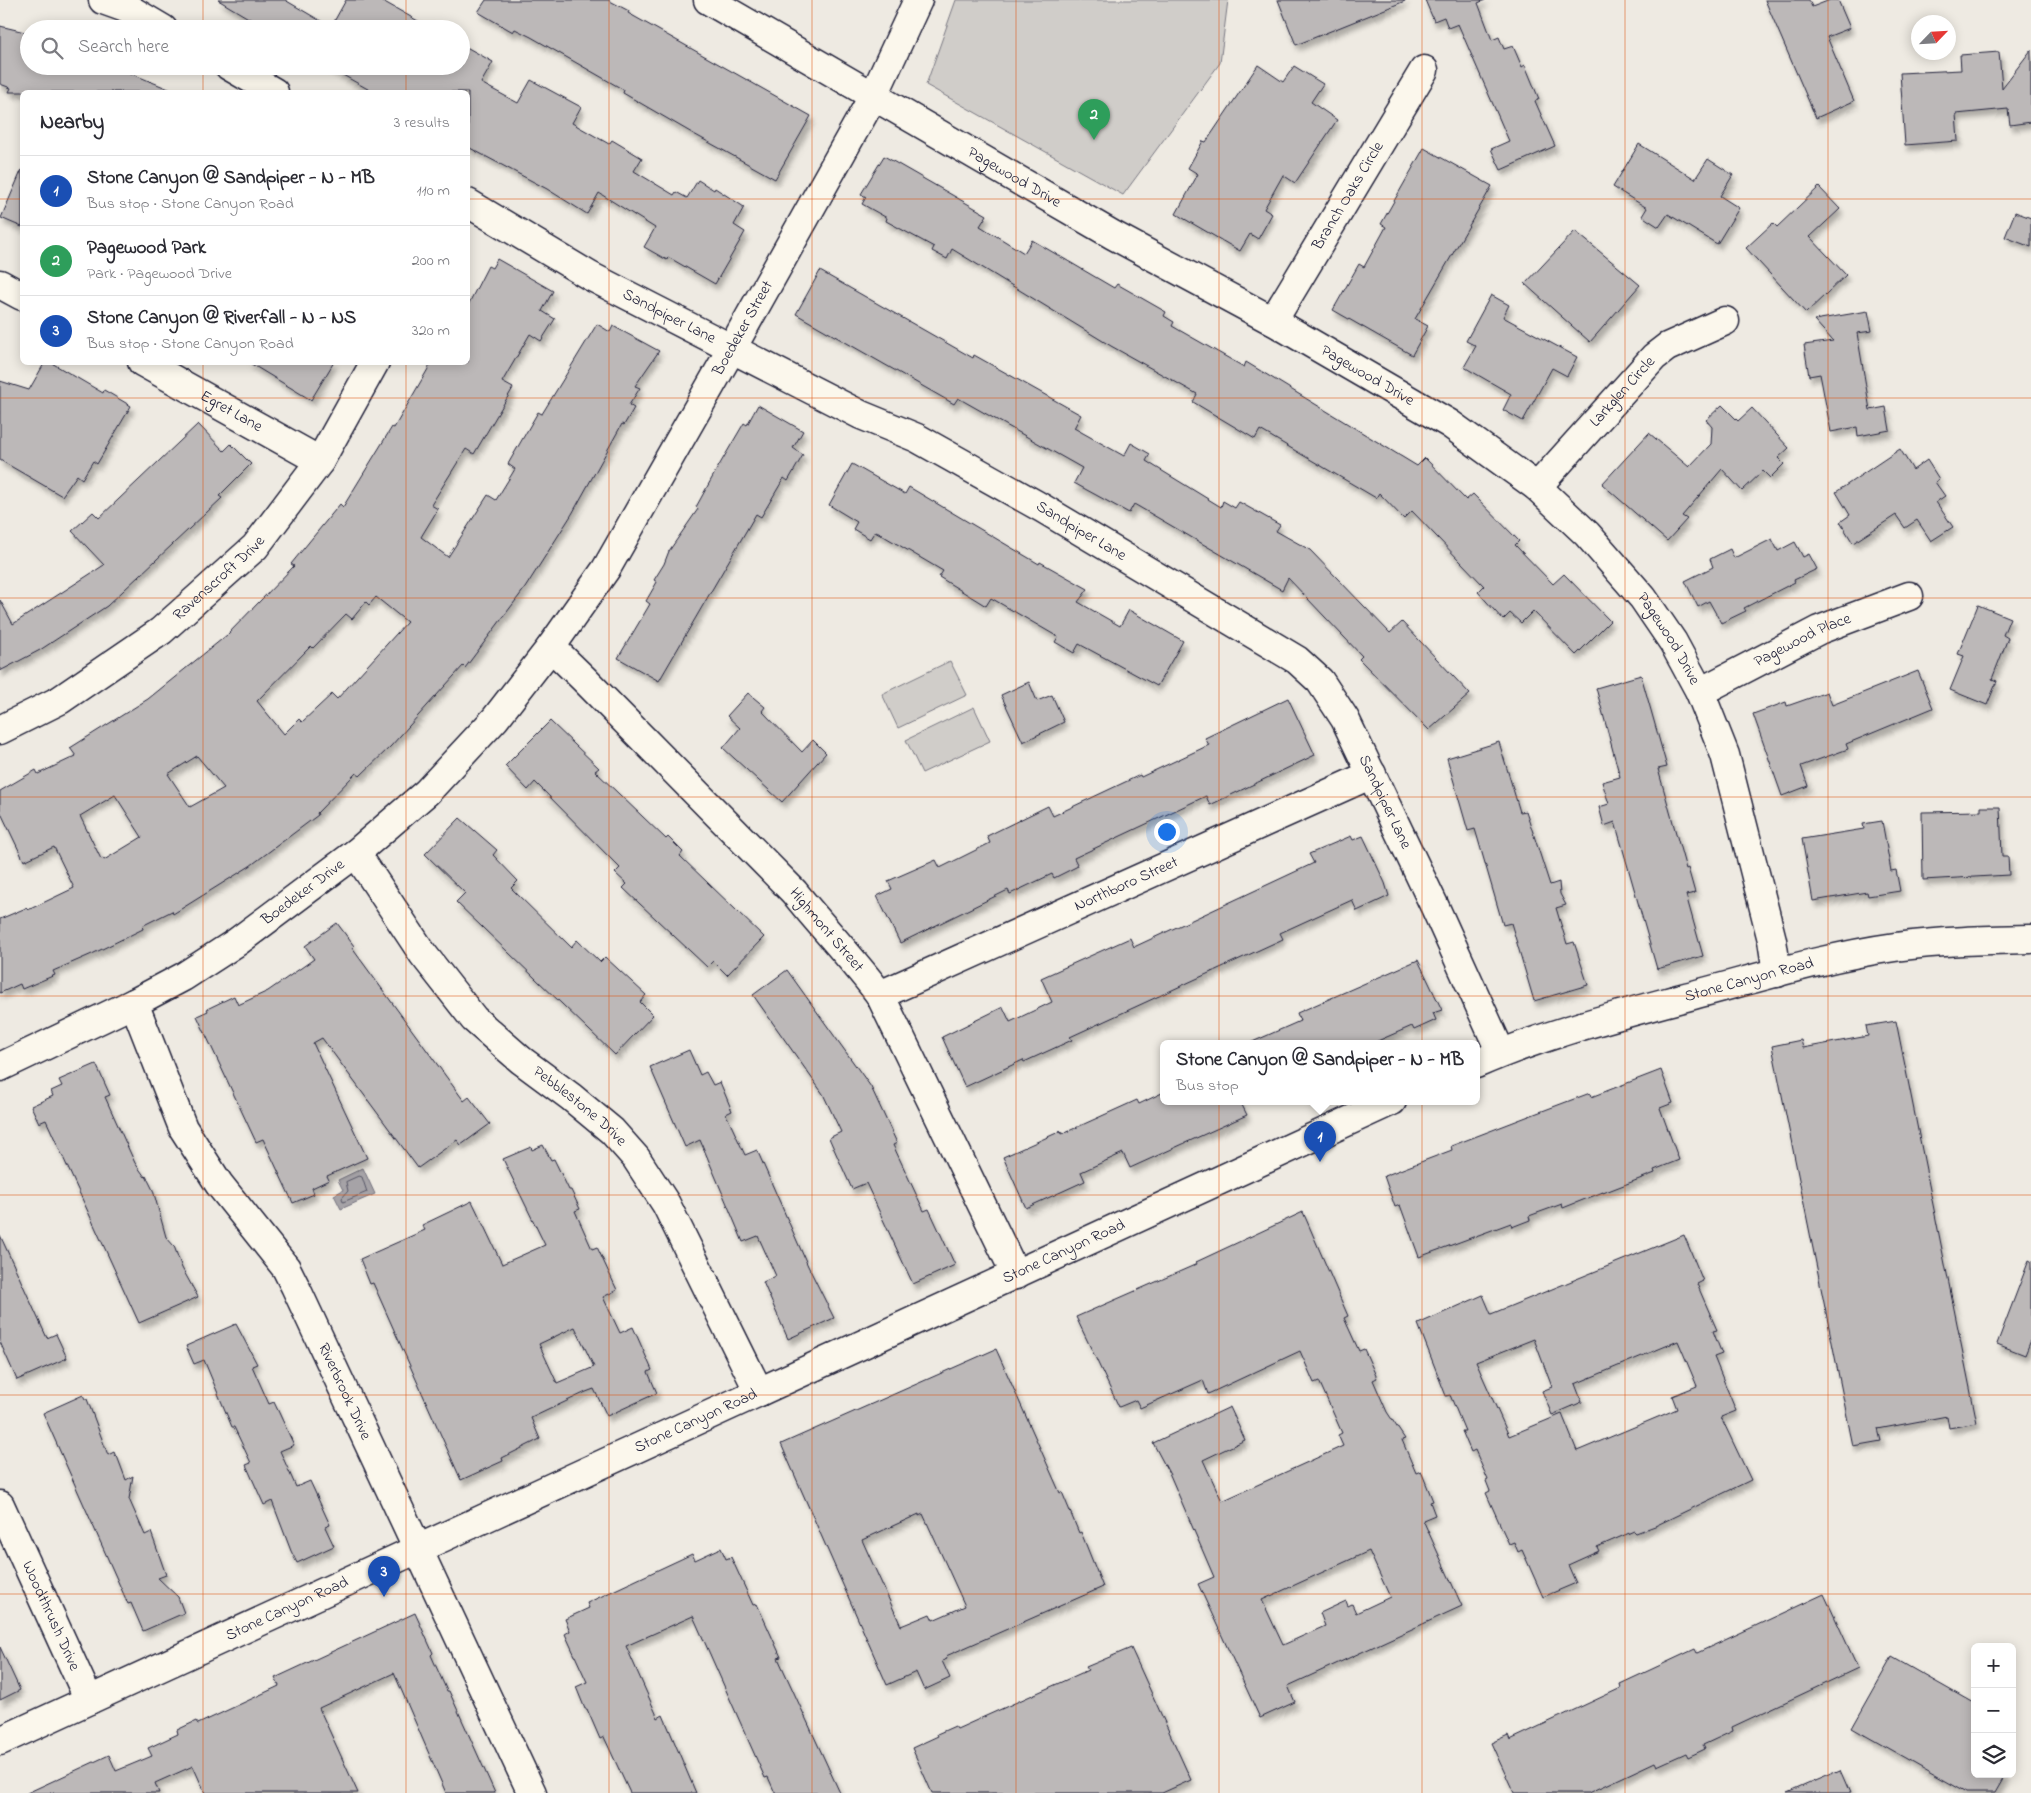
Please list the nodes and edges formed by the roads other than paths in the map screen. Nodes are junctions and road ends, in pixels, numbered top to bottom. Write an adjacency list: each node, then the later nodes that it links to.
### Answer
1 (103, 0): 4 (street)
2 (708, 0): 8 (street, Pagewood Drive)
3 (918, 0): 8 (street, Boedeker Street)
4 (148, 20)
5 (1424, 70): 12 (street, Branch Oaks Circle)
6 (245, 75): 7 (street)
7 (271, 90)
8 (874, 95): 12 (street, Pagewood Drive); 14 (street, Boedeker Street)
9 (470, 204): 14 (street, Sandpiper Lane)
10 (0, 284): 11 (street)
11 (20, 295)
12 (1273, 321): 18 (street, Pagewood Drive)
13 (1725, 321): 18 (street, Larkglen Circle)
14 (732, 350): 20 (street, Boedeker Street); 23 (street, Sandpiper Lane)
15 (147, 365): 17 (street, Egret Lane)
16 (373, 365): 17 (street, Ravenscroft Drive)
17 (320, 461): 22 (street, Ravenscroft Drive)
18 (1537, 487): 21 (street, Pagewood Drive)
19 (1909, 596): 21 (street, Pagewood Place)
20 (550, 647): 24 (street, Boedeker Drive); 27 (street, Highmont Street)
21 (1700, 692): 26 (street, Pagewood Drive)
22 (0, 730)
23 (1372, 774): 27 (street, Northboro Street); 29 (street, Sandpiper Lane)
24 (356, 853): 28 (street, Boedeker Drive); 34 (street, Pebblestone Drive)
25 (2031, 939): 26 (street, Stone Canyon Road)
26 (1777, 973): 29 (street, Stone Canyon Road)
27 (880, 995): 33 (street, Highmont Street)
28 (134, 1003): 31 (street, Boedeker Drive); 36 (street, Riverbrook Drive)
29 (1501, 1053): 30 (street, Stone Canyon Road)
30 (1480, 1062)
31 (0, 1067)
32 (1383, 1105): 33 (street, Stone Canyon Road)
33 (1016, 1275): 34 (street, Stone Canyon Road)
34 (759, 1392): 36 (street, Stone Canyon Road)
35 (0, 1505): 37 (street, Woodthrush Drive)
36 (417, 1548): 37 (street, Stone Canyon Road); 39 (street, Riverbrook Drive)
37 (89, 1700): 38 (street, Stone Canyon Road)
38 (0, 1742)
39 (532, 1793)

